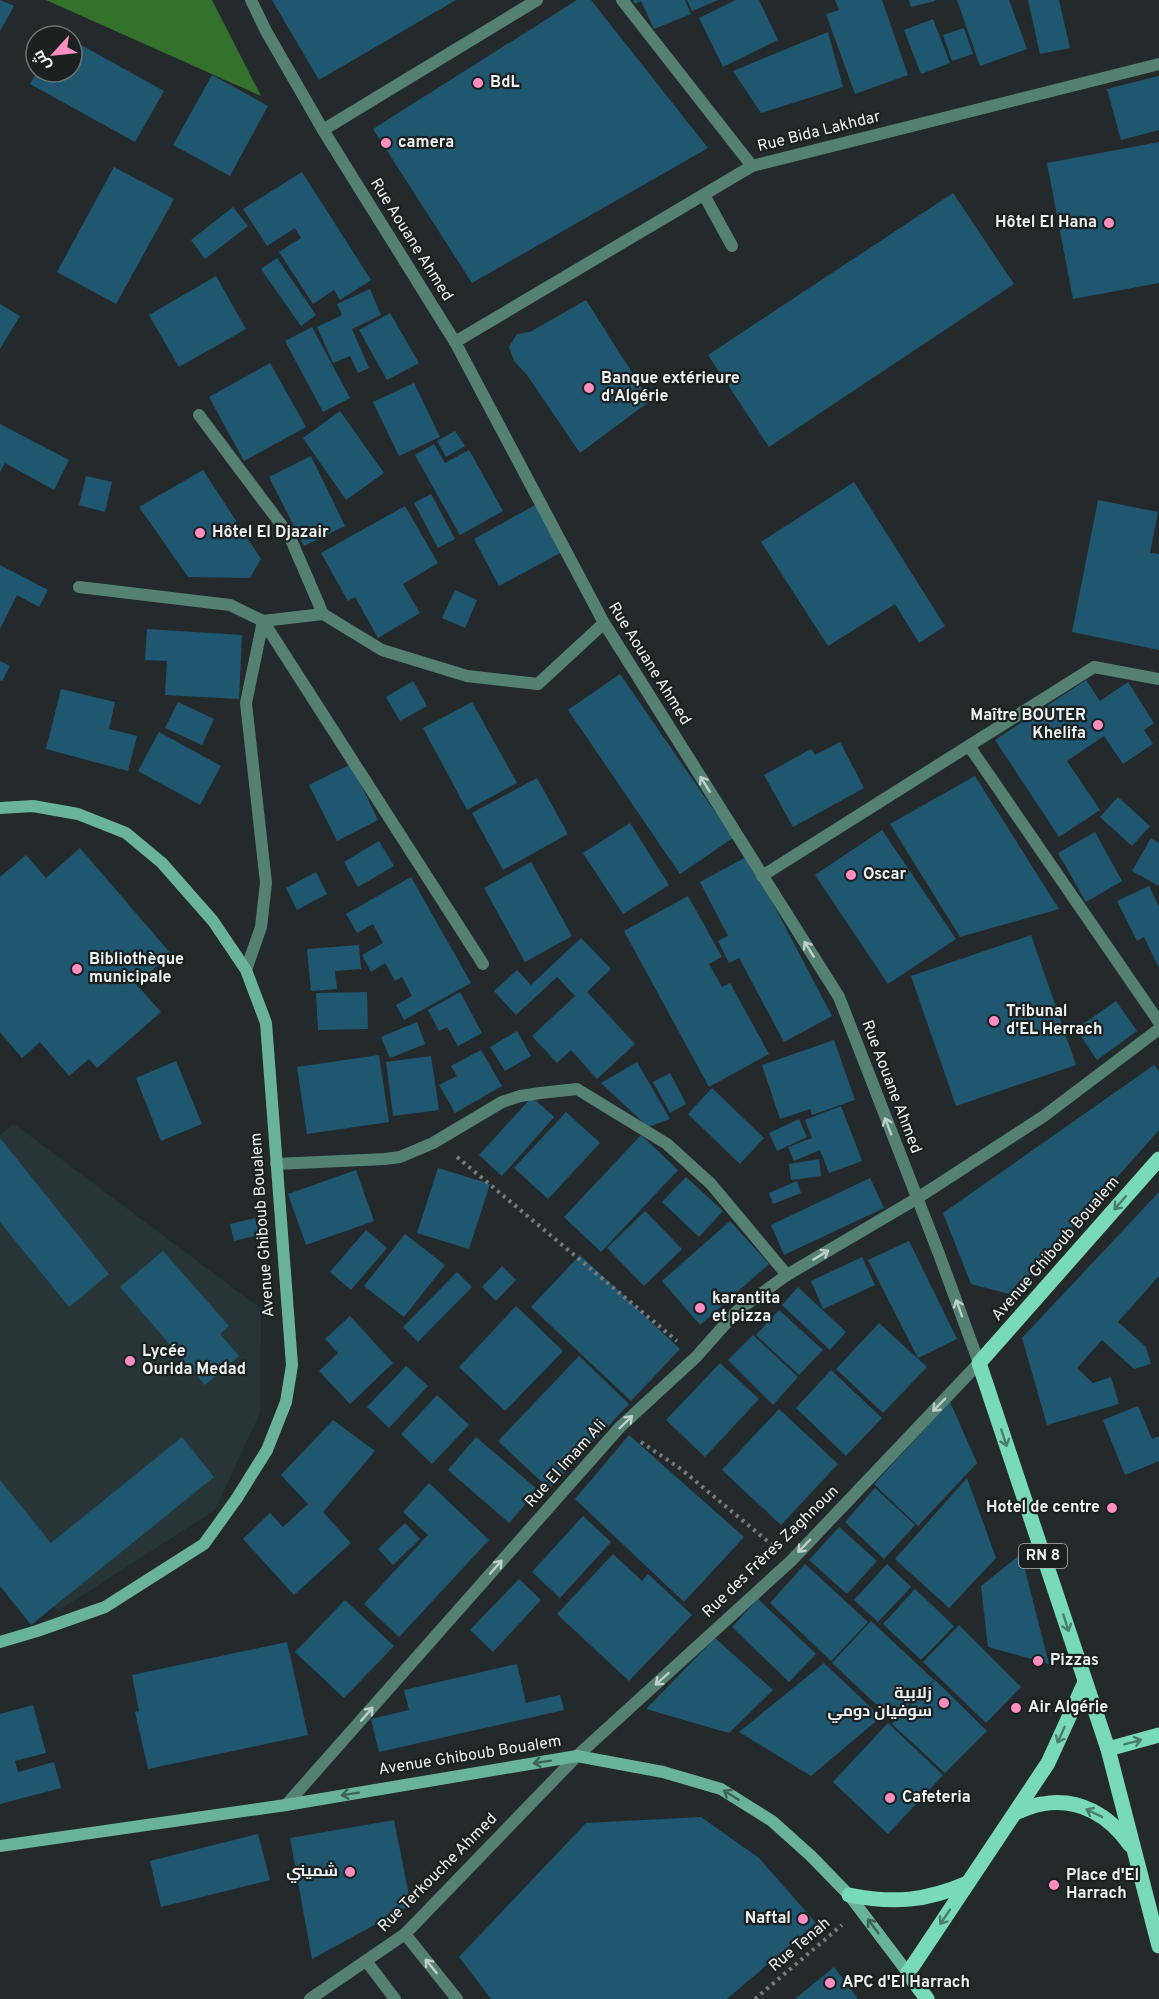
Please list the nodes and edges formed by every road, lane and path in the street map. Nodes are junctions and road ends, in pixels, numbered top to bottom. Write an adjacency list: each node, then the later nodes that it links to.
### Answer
1 (251, 0): 5 (street, Rue Aouane Ahmed)
2 (537, 0): 5 (street)
3 (622, 0): 6 (street)
4 (1159, 64): 6 (street, Rue Bida Lakhdar)
5 (323, 130): 9 (street, Rue Aouane Ahmed)
6 (752, 166): 7 (street, Rue Bida Lakhdar)
7 (704, 195): 8 (street); 9 (street, Rue Bida Lakhdar)
8 (732, 246)
9 (455, 342): 14 (street, Rue Aouane Ahmed)
10 (199, 415): 12 (street)
11 (80, 587): 13 (street)
12 (323, 614): 13 (street); 14 (street)
13 (263, 621): 19 (street); 20 (street)
14 (603, 623): 18 (street, Rue Aouane Ahmed, one-way to 14)
15 (1159, 679): 16 (street)
16 (969, 746): 18 (street); 21 (street)
17 (0, 808): 20 (main road, Avenue Ghiboub Boualem)
18 (762, 876): 26 (street, Rue Aouane Ahmed, one-way to 18)
19 (483, 964)
20 (246, 970): 25 (main road, Avenue Ghiboub Boualem)
21 (1159, 1022)
22 (1159, 1029): 26 (street, Rue El Imam Ali)
23 (433, 1143): 25 (street); 27 (street); 28 (path)
24 (1159, 1159): 29 (main road, Avenue Ghiboub Boualem, one-way to 29)
25 (276, 1164): 32 (main road, Avenue Ghiboub Boualem)
26 (916, 1198): 27 (street, Rue El Imam Ali, one-way to 26); 29 (street, Rue Aouane Ahmed, one-way to 26)
27 (787, 1275): 28 (street, Rue El Imam Ali)
28 (696, 1357): 30 (street, Rue El Imam Ali, one-way to 28)
29 (979, 1363): 31 (street, Rue des Frères Zaghnoun, one-way to 31); 33 (main road, RN 8, one-way to 33)
30 (620, 1427): 31 (path); 37 (street, Rue El Imam Ali, one-way to 30)
31 (791, 1561): 36 (street, Rue des Frères Zaghnoun, one-way to 36)
32 (0, 1642)
33 (1085, 1682): 35 (main road, RN 8); 38 (main road, one-way to 38)
34 (1159, 1736): 35 (main road, one-way to 34)
35 (1108, 1749): 40 (main road, RN 8)
36 (577, 1756): 37 (main road, Avenue Ghiboub Boualem, one-way to 37); 42 (main road, Avenue Ghiboub Boualem, one-way to 36); 44 (street, Rue Terkouche Ahmed)
37 (286, 1804): 39 (main road, Avenue Ghiboub Boualem)
38 (1015, 1814): 40 (main road, one-way to 38); 41 (main road)
39 (0, 1846)
40 (1135, 1853): 45 (main road, RN 8)
41 (968, 1883): 42 (main road); 47 (main road, one-way to 47)
42 (849, 1895): 43 (main road, Avenue Ghiboub Boualem)
43 (861, 1910): 47 (main road, Avenue Ghiboub Boualem, one-way to 43); 51 (path, Rue Tenah)
44 (405, 1934): 46 (street, Rue Terkouche Ahmed); 50 (street, one-way to 44)
45 (1159, 1946)
46 (367, 1962): 48 (street, Rue Terkouche Ahmed); 49 (street)
47 (908, 1973): 52 (main road, Avenue Ghiboub Boualem)
48 (310, 1999)
49 (395, 1999)
50 (457, 1999)
51 (755, 1999)
52 (927, 1999)

